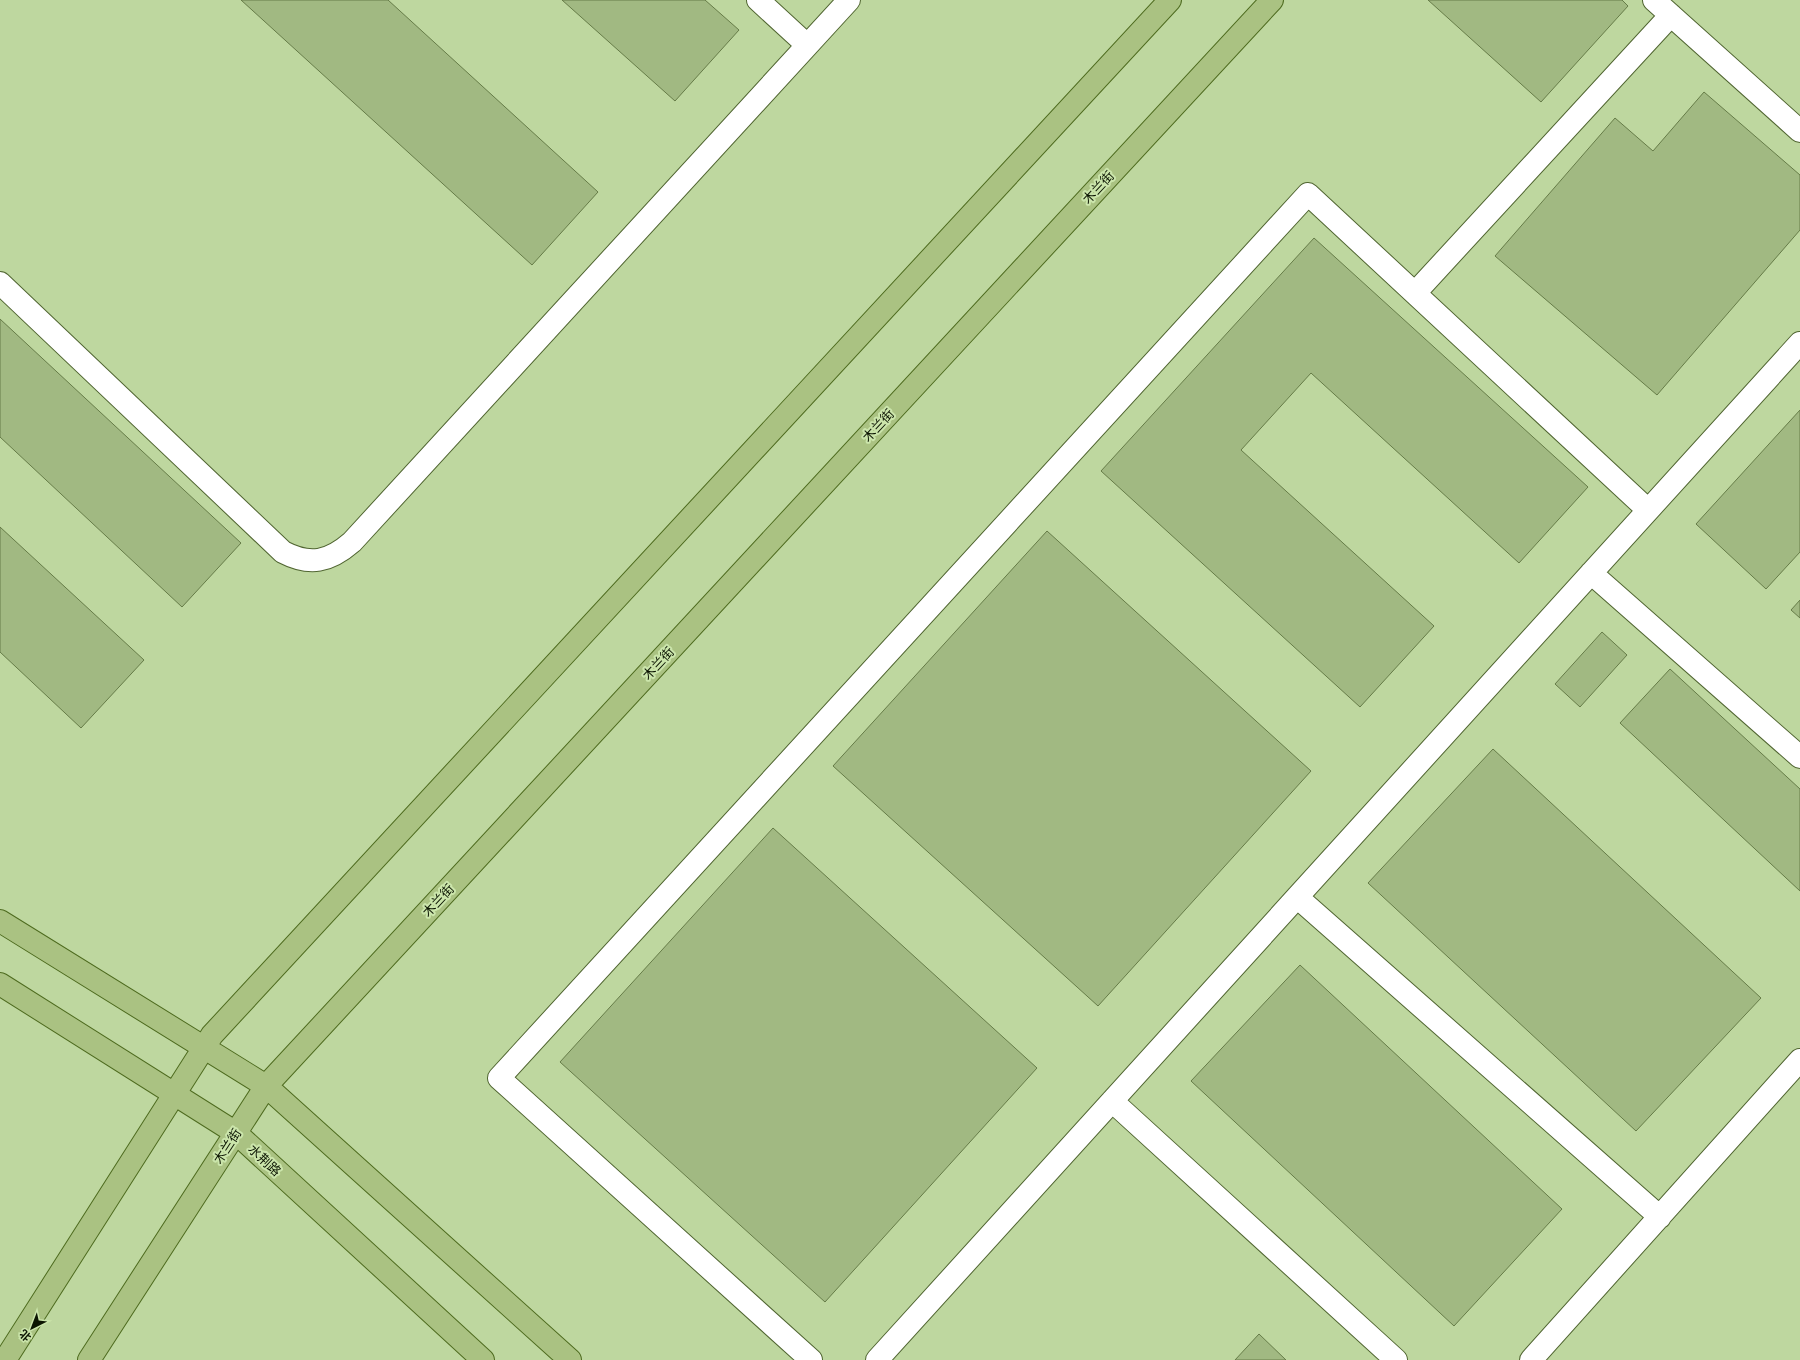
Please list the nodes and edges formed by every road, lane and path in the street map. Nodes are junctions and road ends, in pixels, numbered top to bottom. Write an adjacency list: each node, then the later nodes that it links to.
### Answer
1 (758, 0): 7 (lane)
2 (849, 0): 7 (lane)
3 (1170, 0): 18 (main road)
4 (1272, 0): 20 (main road, 木兰街)
5 (1654, 0): 6 (lane)
6 (1670, 15): 8 (lane); 10 (lane)
7 (807, 46): 9 (lane)
8 (1800, 131)
9 (0, 283)
10 (1415, 293): 12 (lane); 29 (lane)
11 (1800, 343): 12 (lane)
12 (1648, 510): 13 (lane)
13 (1591, 573): 14 (lane); 15 (lane)
14 (1800, 757)
15 (1297, 897): 22 (lane); 24 (lane)
16 (0, 921): 18 (main road)
17 (0, 984): 21 (main road, 水荆路)
18 (205, 1047): 20 (main road); 21 (main road)
19 (1800, 1060): 24 (lane)
20 (266, 1086): 23 (main road, 木兰街); 28 (main road)
21 (174, 1095): 23 (main road, 水荆路); 25 (main road)
22 (1112, 1101): 30 (lane); 31 (lane)
23 (236, 1133): 26 (main road, 木兰街); 27 (main road, 水荆路)
24 (1660, 1217): 32 (lane)
25 (5, 1360)
26 (89, 1360)
27 (483, 1360)
28 (570, 1360)
29 (811, 1360)
30 (877, 1360)
31 (1396, 1360)
32 (1531, 1360)

